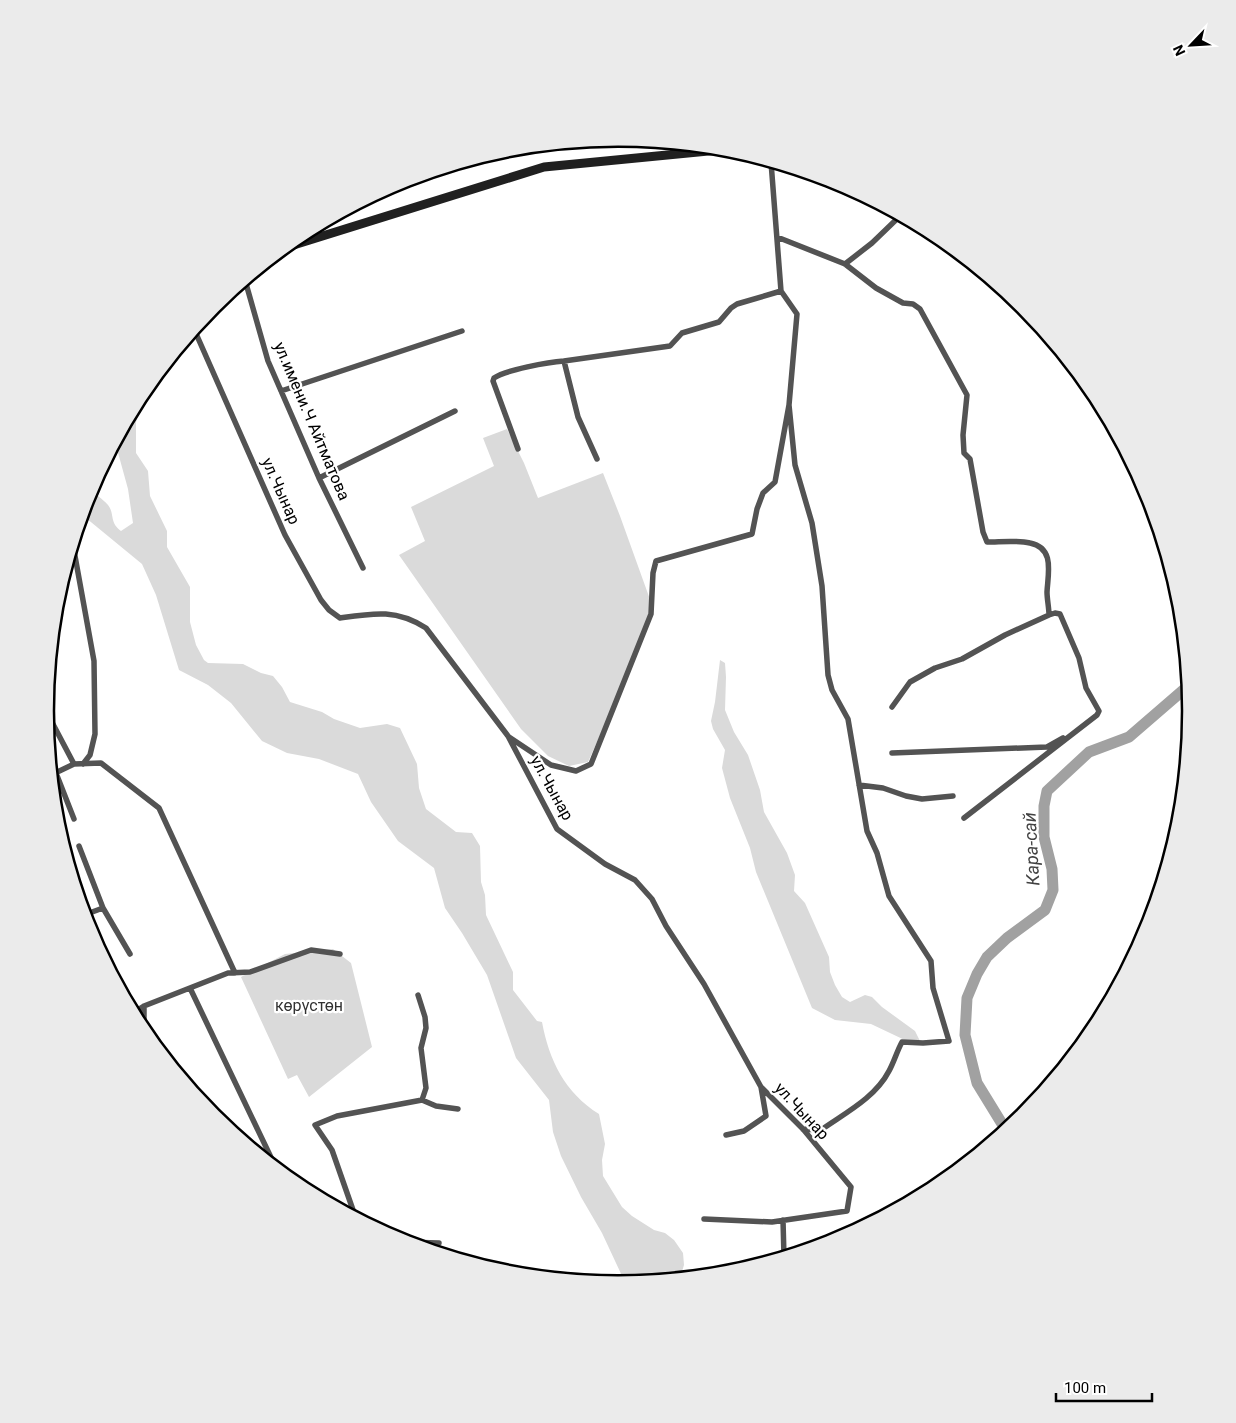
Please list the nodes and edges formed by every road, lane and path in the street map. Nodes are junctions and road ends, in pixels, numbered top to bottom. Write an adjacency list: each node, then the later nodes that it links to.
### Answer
1 (673, 150): 3 (street)
2 (692, 152): 3 (street)
3 (675, 153): 7 (street)
4 (772, 168): 6 (street)
5 (895, 220): 8 (street)
6 (777, 237): 8 (street); 10 (street)
7 (307, 241)
8 (846, 264): 22 (street)
9 (247, 286): 14 (street, ул.имени.Ч Айтматова)
10 (781, 291): 13 (street); 15 (street)
11 (462, 331): 14 (street)
12 (197, 336): 26 (street, ул.Чынар)
13 (564, 361): 17 (street); 18 (street)
14 (280, 391): 19 (street, ул.имени.Ч Айтматова)
15 (789, 405): 26 (street); 32 (street)
16 (455, 411): 19 (street)
17 (518, 449)
18 (597, 459)
19 (320, 478): 21 (street, ул.имени.Ч Айтматова)
20 (75, 558): 29 (street)
21 (363, 568)
22 (1049, 615): 23 (street); 24 (street)
23 (892, 707)
24 (1098, 715): 27 (street); 34 (street)
25 (54, 727): 28 (street)
26 (508, 736): 47 (street, ул.Чынар)
27 (892, 753)
28 (74, 764): 29 (street); 30 (street)
29 (83, 764): 41 (street)
30 (58, 772)
31 (59, 785): 35 (street)
32 (859, 785): 33 (street); 50 (street)
33 (953, 796)
34 (964, 818)
35 (74, 819)
36 (79, 846): 37 (street)
37 (103, 908): 38 (street); 39 (street)
38 (91, 912)
39 (130, 954)
40 (340, 954): 41 (street)
41 (235, 973): 42 (street)
42 (190, 988): 44 (street); 52 (street)
43 (418, 996): 48 (street)
44 (144, 1006): 45 (street); 46 (street)
45 (139, 1009)
46 (144, 1017)
47 (761, 1087): 50 (street, ул.Чынар); 51 (street)
48 (422, 1100): 49 (street); 53 (street)
49 (458, 1109)
50 (803, 1129): 55 (street, ул.Чынар)
51 (726, 1135)
52 (270, 1155)
53 (353, 1209)
54 (704, 1219): 55 (street, ул.Чынар)
55 (783, 1220): 58 (street)
56 (428, 1243): 57 (street)
57 (439, 1243)
58 (784, 1251)

